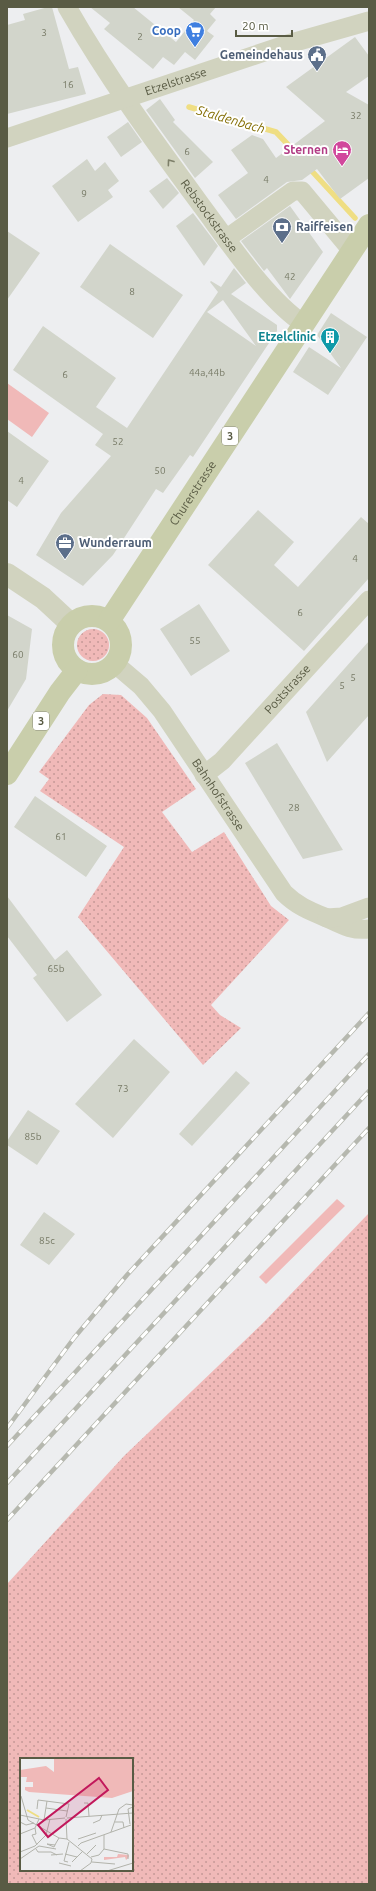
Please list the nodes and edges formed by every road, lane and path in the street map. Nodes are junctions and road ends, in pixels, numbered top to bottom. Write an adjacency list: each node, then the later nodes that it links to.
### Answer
1 (67, 7): 3 (street, Rebstockstrasse)
2 (369, 21): 3 (street, Etzelstrasse)
3 (124, 99): 4 (street, Etzelstrasse); 6 (street, Rebstockstrasse, one-way to 3)
4 (7, 138)
5 (369, 225): 7 (main road, Churerstrasse / 3)
6 (226, 239): 7 (street); 8 (street, Rebstockstrasse)
7 (352, 251): 8 (main road, Churerstrasse / 3)
8 (304, 324): 11 (main road, Churerstrasse / 3)
9 (7, 574): 12 (street)
10 (369, 600): 16 (street, Poststrasse)
11 (109, 621): 12 (main road); 13 (main road)
12 (71, 624): 14 (main road)
13 (114, 664): 14 (main road); 16 (street, Bahnhofstrasse)
14 (77, 670): 15 (main road, 3)
15 (7, 774)
16 (204, 775): 18 (street, Bahnhofstrasse)
17 (369, 907): 18 (street)
18 (327, 918): 19 (street, Bahnhofstrasse)
19 (369, 929)

